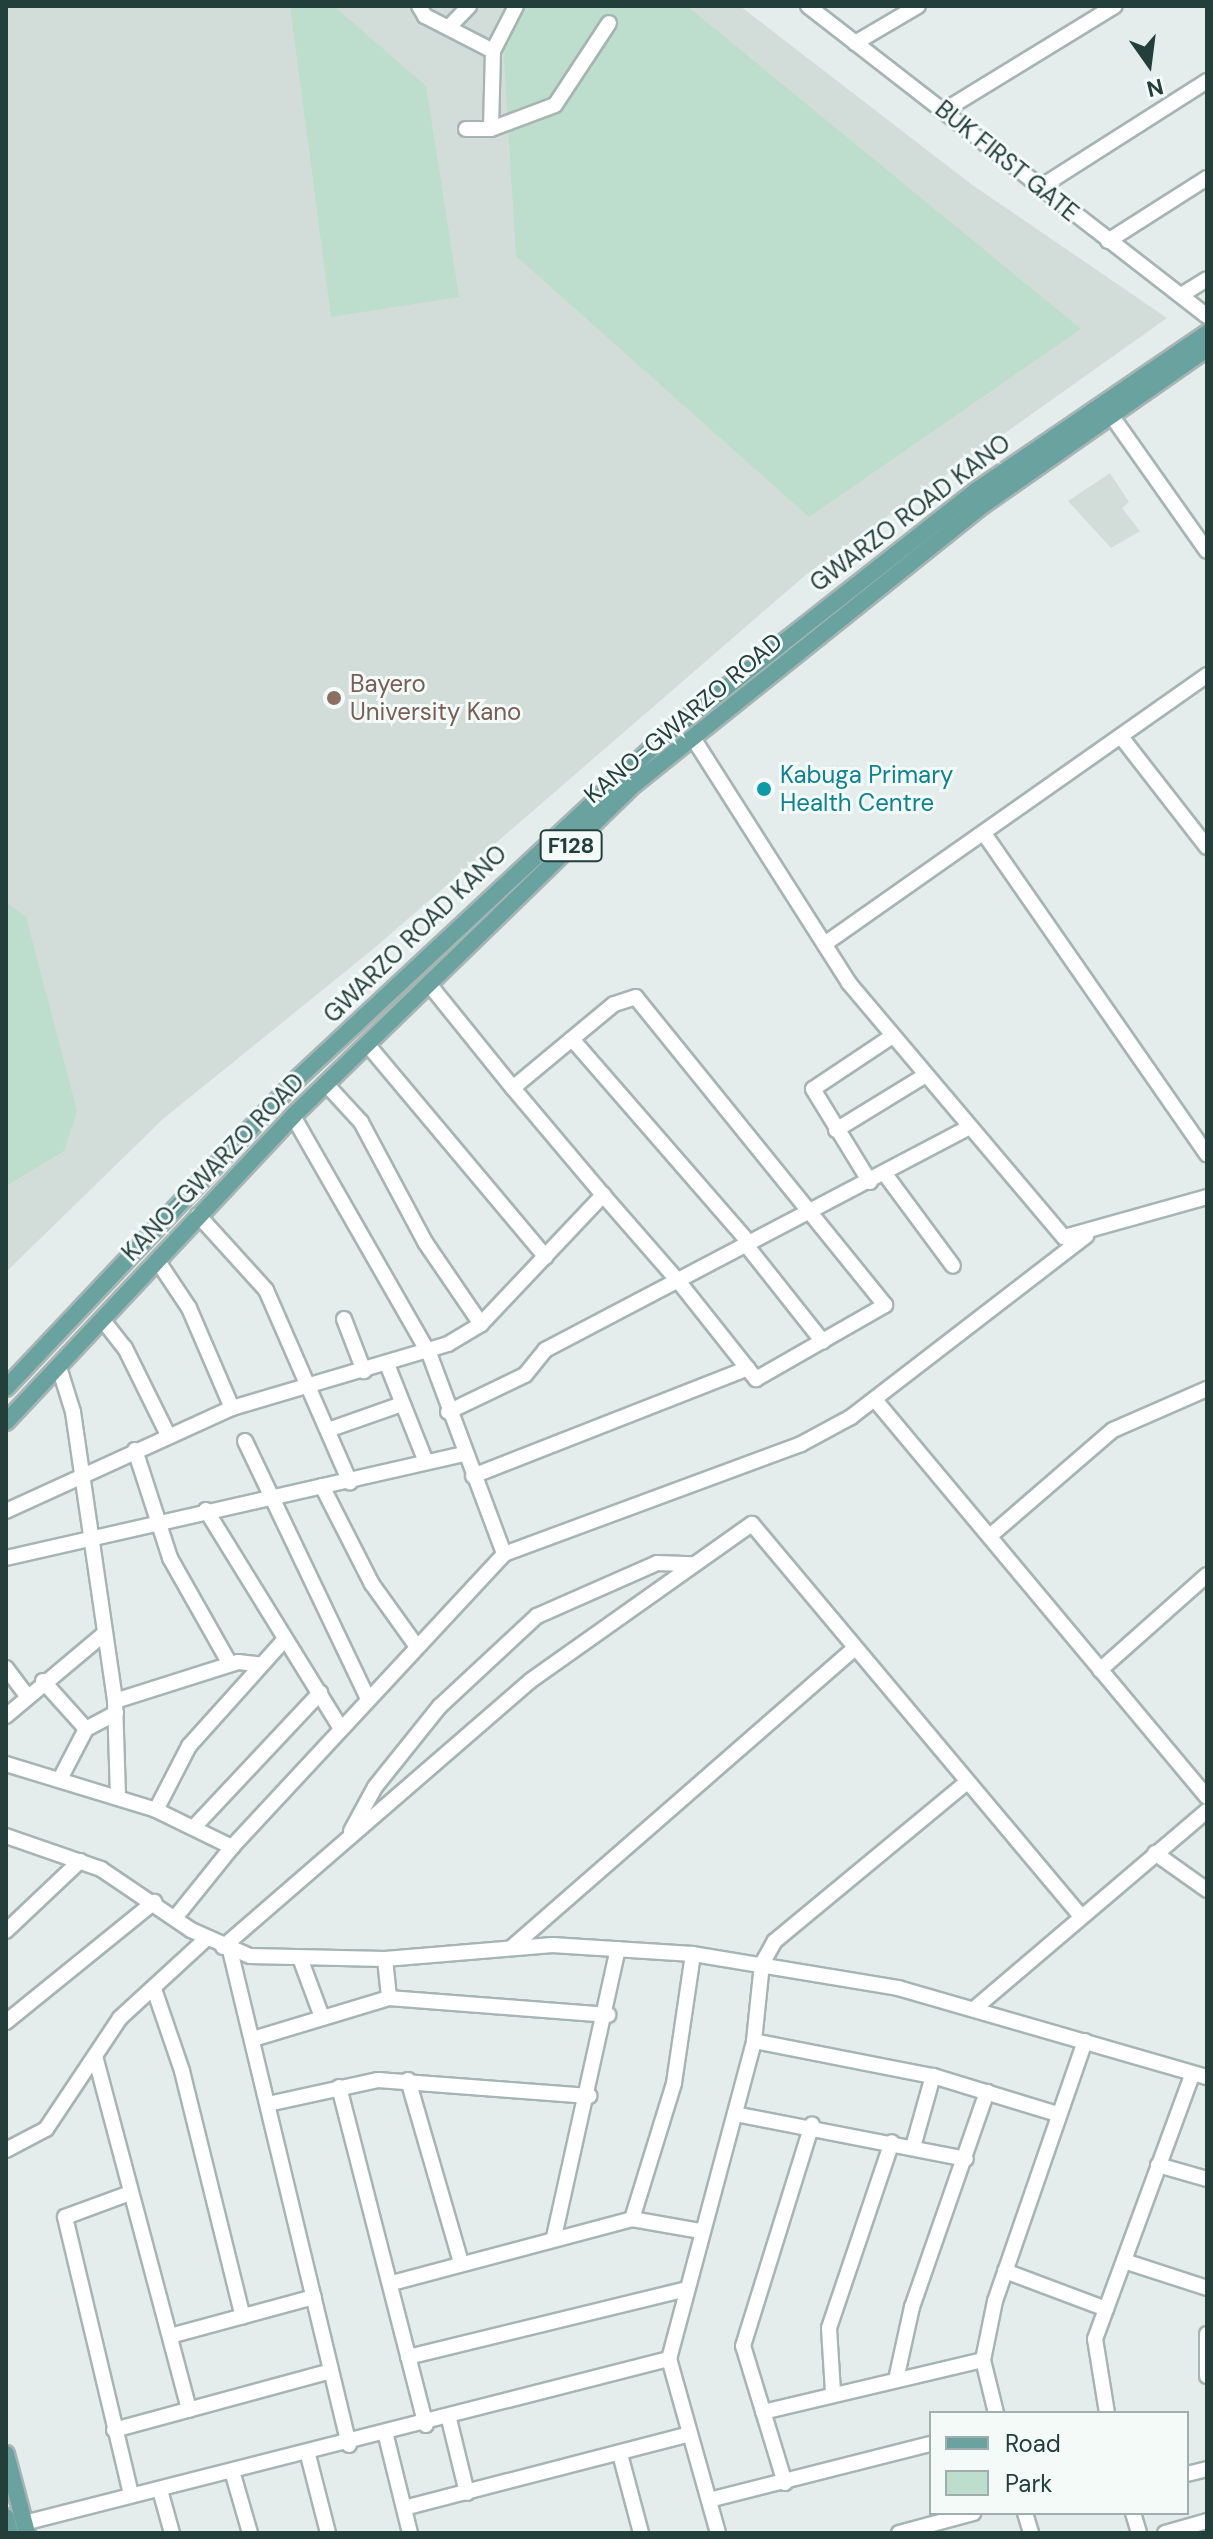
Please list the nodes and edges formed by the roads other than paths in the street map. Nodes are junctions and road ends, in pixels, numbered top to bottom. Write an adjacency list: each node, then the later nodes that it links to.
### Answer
1 (419, 6): 8 (street)
2 (469, 6): 8 (street)
3 (516, 6): 10 (street)
4 (808, 6): 9 (street, BUK FIRST GATE)
5 (918, 6): 9 (street)
6 (1115, 6): 12 (street)
7 (609, 23): 14 (street)
8 (449, 27): 10 (street)
9 (855, 43): 12 (street, BUK FIRST GATE)
10 (493, 51): 14 (street)
11 (1207, 81): 16 (street)
12 (945, 110): 16 (street, BUK FIRST GATE)
13 (466, 129): 14 (street)
14 (489, 129)
15 (1207, 178): 17 (street)
16 (1039, 188): 17 (street, BUK FIRST GATE)
17 (1108, 241): 19 (street, BUK FIRST GATE)
18 (1207, 279): 19 (street)
19 (1183, 294): 20 (street, BUK FIRST GATE)
20 (1207, 316)
21 (1207, 333): 24 (main road, GWARZO ROAD KANO / F128)
22 (1207, 349): 23 (main road, KANO-GWARZO ROAD / F128)
23 (1111, 415): 24 (main road, KANO-GWARZO ROAD / F128); 25 (street)
24 (1034, 458): 27 (main road, KANO-GWARZO ROAD / F128); 65 (main road, GWARZO ROAD KANO / F128)
25 (1207, 551)
26 (1207, 675): 28 (street)
27 (693, 738): 31 (street); 32 (main road, KANO-GWARZO ROAD / F128)
28 (1122, 738): 29 (street); 30 (street)
29 (985, 835): 31 (street); 42 (street)
30 (1207, 847)
31 (826, 943): 33 (street)
32 (429, 984): 35 (main road, KANO-GWARZO ROAD / F128); 38 (street)
33 (891, 1037): 36 (street); 41 (street)
34 (572, 1039): 38 (street); 47 (street); 50 (street)
35 (367, 1044): 37 (main road, KANO-GWARZO ROAD / F128); 51 (street)
36 (924, 1076): 40 (street); 41 (street)
37 (326, 1084): 39 (main road, KANO-GWARZO ROAD / F128); 57 (street)
38 (513, 1088): 45 (street)
39 (293, 1116): 48 (main road, KANO-GWARZO ROAD / F128); 59 (street)
40 (967, 1128): 43 (street); 49 (street)
41 (836, 1130): 44 (street)
42 (1207, 1154)
43 (885, 1174): 44 (street); 53 (street)
44 (870, 1182): 47 (street)
45 (603, 1195): 51 (street); 54 (street)
46 (1207, 1197): 49 (street)
47 (813, 1211): 50 (street); 58 (street)
48 (198, 1215): 52 (main road, KANO-GWARZO ROAD / F128); 64 (street)
49 (1086, 1236): 67 (street)
50 (748, 1245): 54 (street); 58 (street)
51 (546, 1257): 57 (street)
52 (157, 1260): 55 (main road, KANO-GWARZO ROAD / F128); 69 (street)
53 (953, 1266)
54 (679, 1282): 62 (street); 70 (street)
55 (102, 1319): 61 (main road, KANO-GWARZO ROAD / F128); 73 (street)
56 (344, 1319): 63 (street)
57 (481, 1324): 59 (street)
58 (823, 1342): 62 (street)
59 (429, 1353): 60 (street); 70 (street)
60 (387, 1364): 63 (street); 68 (street)
61 (59, 1367): 71 (main road, KANO-GWARZO ROAD / F128); 78 (street)
62 (748, 1368): 79 (street)
63 (364, 1371): 64 (street)
64 (310, 1385): 69 (street); 72 (street)
65 (6, 1388)
66 (1207, 1389): 86 (street)
67 (876, 1401): 86 (street); 88 (street)
68 (402, 1404): 72 (street); 77 (street)
69 (232, 1408): 73 (street)
70 (448, 1412): 76 (street)
71 (6, 1422)
72 (328, 1430): 80 (street)
73 (168, 1435): 75 (street)
74 (245, 1441): 82 (street)
75 (135, 1450): 78 (street); 85 (street)
76 (464, 1454): 77 (street); 79 (street)
77 (426, 1462): 80 (street)
78 (79, 1476): 84 (street); 87 (street)
79 (473, 1476): 88 (street)
80 (350, 1482): 81 (street)
81 (322, 1486): 82 (street); 94 (street)
82 (270, 1494): 83 (street); 103 (street)
83 (206, 1510): 85 (street); 93 (street)
84 (6, 1511)
85 (160, 1520): 87 (street); 96 (street)
86 (990, 1536): 99 (street)
87 (91, 1541): 89 (street); 92 (street)
88 (504, 1554): 94 (street)
89 (6, 1558)
90 (692, 1564): 95 (street); 117 (street); 117 (street)
91 (1207, 1575): 99 (street)
92 (105, 1633): 100 (street); 104 (street)
93 (284, 1640): 97 (street); 101 (street)
94 (415, 1644): 103 (street)
95 (854, 1649): 110 (street); 129 (street)
96 (230, 1664): 97 (street); 104 (street)
97 (258, 1664): 113 (street)
98 (6, 1668): 102 (street)
99 (1100, 1670): 112 (street)
100 (43, 1681): 102 (street); 107 (street)
101 (320, 1693): 106 (street); 115 (street)
102 (26, 1695): 105 (street)
103 (367, 1697): 106 (street)
104 (115, 1707): 107 (street); 111 (street)
105 (6, 1716)
106 (340, 1727): 118 (street)
107 (86, 1729): 109 (street)
108 (6, 1764): 109 (street)
109 (60, 1779): 111 (street)
110 (966, 1783): 123 (street); 134 (street)
111 (118, 1797): 113 (street)
112 (1207, 1797)
113 (156, 1810): 115 (street)
114 (1207, 1811): 119 (street)
115 (195, 1826): 118 (street)
116 (6, 1836): 120 (street)
117 (347, 1839): 128 (street)
118 (232, 1847): 125 (street)
119 (1155, 1853): 121 (street); 123 (street)
120 (80, 1861): 122 (street); 124 (street)
121 (1207, 1890)
122 (154, 1902): 125 (street); 140 (street)
123 (1079, 1914): 137 (street)
124 (12, 1915): 126 (street)
125 (175, 1918): 127 (street)
126 (6, 1931)
127 (206, 1939): 128 (street); 135 (street)
128 (226, 1948): 132 (street); 141 (street)
129 (511, 1948): 130 (street); 133 (street)
130 (618, 1949): 131 (street); 138 (street)
131 (693, 1954): 134 (street); 162 (street)
132 (300, 1958): 133 (street); 139 (street)
133 (385, 1959): 136 (street)
134 (762, 1964): 137 (street); 142 (street)
135 (154, 1989): 144 (street); 173 (street)
136 (389, 1998): 138 (street); 139 (street)
137 (974, 2009): 143 (street)
138 (608, 2015): 150 (street)
139 (322, 2017): 141 (street)
140 (6, 2022)
141 (253, 2039): 151 (street)
142 (754, 2041): 146 (street); 152 (street)
143 (1085, 2041): 145 (street); 153 (street)
144 (95, 2056): 157 (street); 161 (street)
145 (1200, 2075): 159 (street)
146 (933, 2076): 149 (street); 156 (street)
147 (408, 2080): 148 (street); 150 (street); 166 (street)
148 (339, 2087): 151 (street); 168 (street)
149 (987, 2092): 153 (street); 158 (street)
150 (589, 2096): 164 (street)
151 (268, 2104): 171 (street)
152 (735, 2114): 154 (street); 163 (street)
153 (1057, 2114): 167 (street)
154 (812, 2125): 155 (street); 186 (street)
155 (892, 2142): 156 (street); 182 (street)
156 (913, 2147): 158 (street)
157 (6, 2150)
158 (966, 2159): 180 (street)
159 (1158, 2165): 160 (street); 165 (street)
160 (1207, 2179)
161 (130, 2193): 175 (street); 189 (street)
162 (632, 2219): 163 (street); 164 (street)
163 (701, 2231): 170 (street)
164 (554, 2237): 166 (street)
165 (1124, 2261): 169 (street); 172 (street)
166 (461, 2262): 168 (street)
167 (1005, 2271): 172 (street); 178 (street)
168 (392, 2283): 176 (street)
169 (1207, 2288)
170 (687, 2289): 176 (street); 177 (street)
171 (314, 2297): 173 (street); 179 (street)
172 (1106, 2309): 185 (street)
173 (243, 2317): 175 (street)
174 (1207, 2334): 181 (street)
175 (170, 2336): 183 (street)
176 (408, 2357): 188 (street)
177 (669, 2359): 187 (street); 190 (street)
178 (983, 2360): 180 (street); 184 (street)
179 (331, 2371): 183 (street); 192 (street)
180 (897, 2375): 182 (street)
181 (1207, 2376)
182 (833, 2392): 186 (street)
183 (189, 2410): 189 (street)
184 (996, 2411)
185 (1107, 2411)
186 (763, 2412): 198 (street)
187 (449, 2419): 188 (street); 200 (street)
188 (426, 2425): 191 (street)
189 (114, 2430): 201 (street)
190 (690, 2434): 195 (street); 202 (street)
191 (386, 2436): 192 (street); 203 (street)
192 (349, 2445): 196 (street)
193 (929, 2445): 198 (street)
194 (6, 2454): 208 (main road)
195 (620, 2454): 200 (street); 214 (street)
196 (308, 2455): 197 (street); 212 (street)
197 (232, 2471): 199 (street); 211 (street)
198 (785, 2483): 202 (street)
199 (160, 2490): 201 (street); 210 (street)
200 (467, 2493): 203 (street)
201 (131, 2495): 208 (street)
202 (709, 2500): 215 (street)
203 (404, 2508): 213 (street)
204 (969, 2515): 207 (street)
205 (6, 2517): 209 (main road)
206 (1207, 2521): 217 (street)
207 (945, 2527): 216 (street)
208 (26, 2528)
209 (10, 2533)
210 (172, 2533)
211 (250, 2533)
212 (328, 2533)
213 (410, 2533)
214 (641, 2533)
215 (718, 2533)
216 (899, 2533)
217 (1165, 2533)

